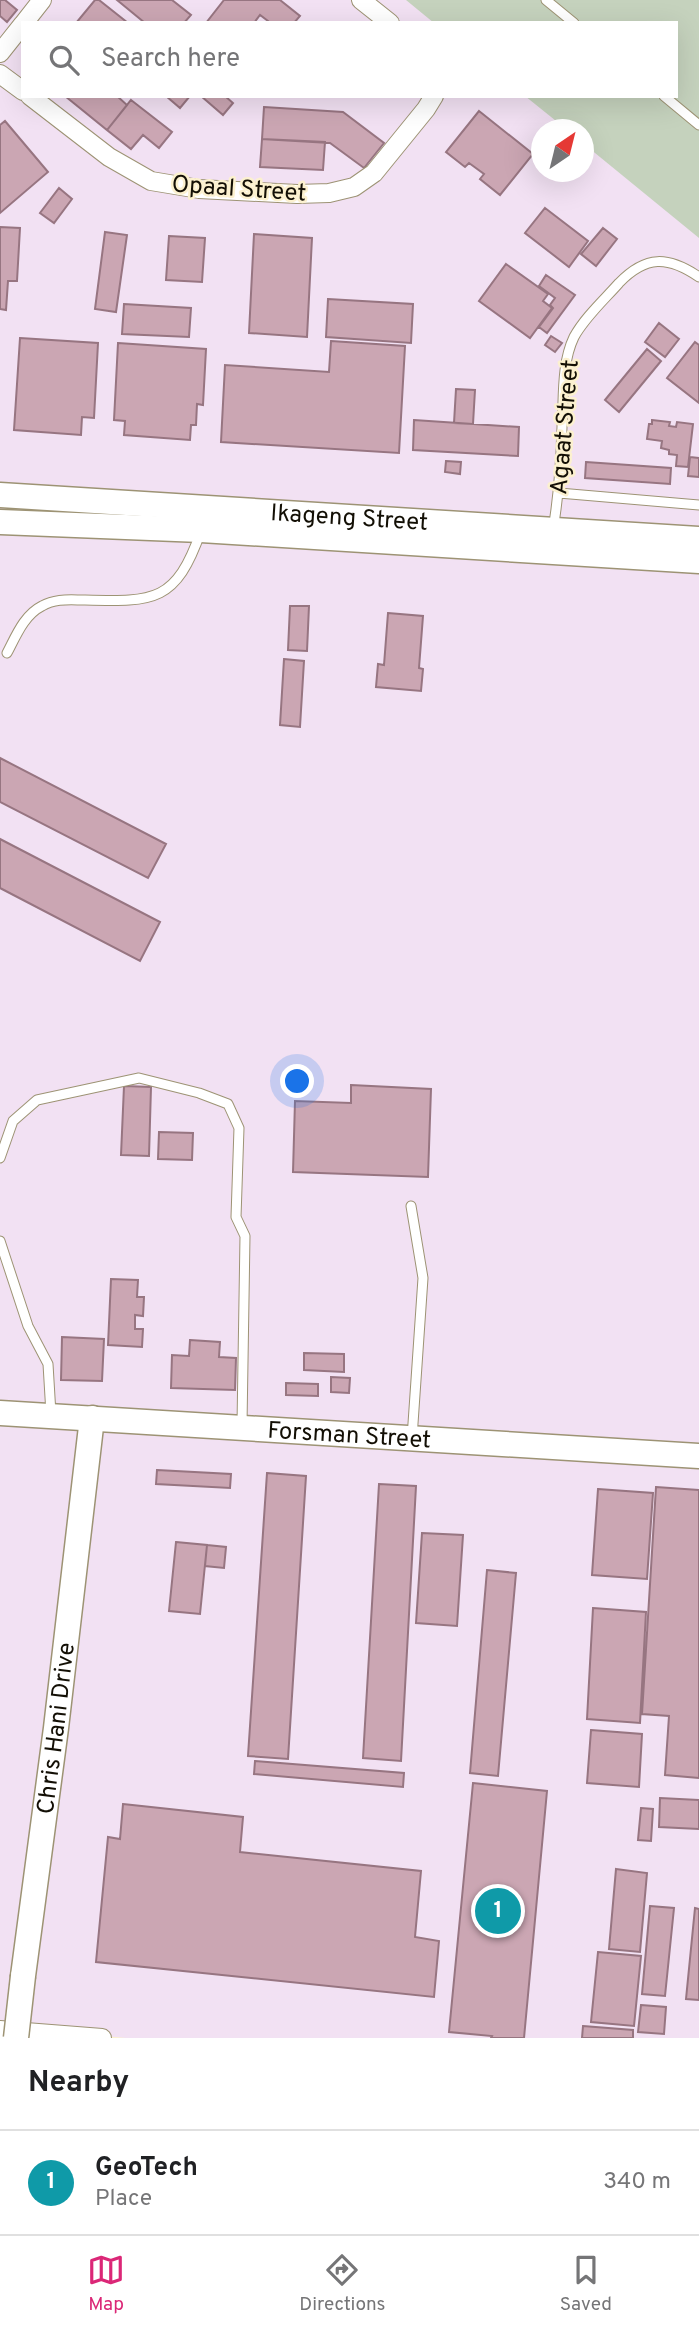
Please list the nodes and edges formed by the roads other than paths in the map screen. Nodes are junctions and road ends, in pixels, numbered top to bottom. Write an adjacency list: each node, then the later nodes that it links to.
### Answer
1 (42, 0): 4 (street)
2 (361, 0): 5 (street)
3 (546, 0): 6 (lane)
4 (25, 21)
5 (387, 21)
6 (572, 21)
7 (21, 26): 8 (street)
8 (0, 53)
9 (0, 74): 10 (street)
10 (21, 90)
11 (33, 98): 12 (street, Opaal Street)
12 (433, 98)
13 (666, 98): 14 (lane)
14 (699, 125)
15 (699, 277): 16 (lane, Agaat Street)
16 (559, 493): 18 (lane); 23 (lane, Agaat Street)
17 (0, 495): 19 (street, Ikageng Street)
18 (699, 505)
19 (110, 514): 20 (street, Ikageng Street); 21 (street, Ikageng Street)
20 (202, 519): 23 (street, Ikageng Street); 25 (lane)
21 (0, 522)
22 (699, 539): 23 (street, Ikageng Street)
23 (552, 542): 24 (street, Ikageng Street)
24 (699, 561)
25 (7, 653)
26 (0, 1157): 32 (lane)
27 (411, 1206): 33 (lane)
28 (0, 1241): 30 (lane)
29 (0, 1413): 30 (street, Forsman Street)
30 (51, 1416): 31 (street, Forsman Street)
31 (92, 1418): 32 (street, Forsman Street); 36 (street, Chris Hani Drive, bridge)
32 (242, 1428): 33 (street, Forsman Street)
33 (412, 1440): 34 (street, Forsman Street)
34 (699, 1456)
35 (0, 2030): 37 (street)
36 (16, 2038)
37 (102, 2038)

